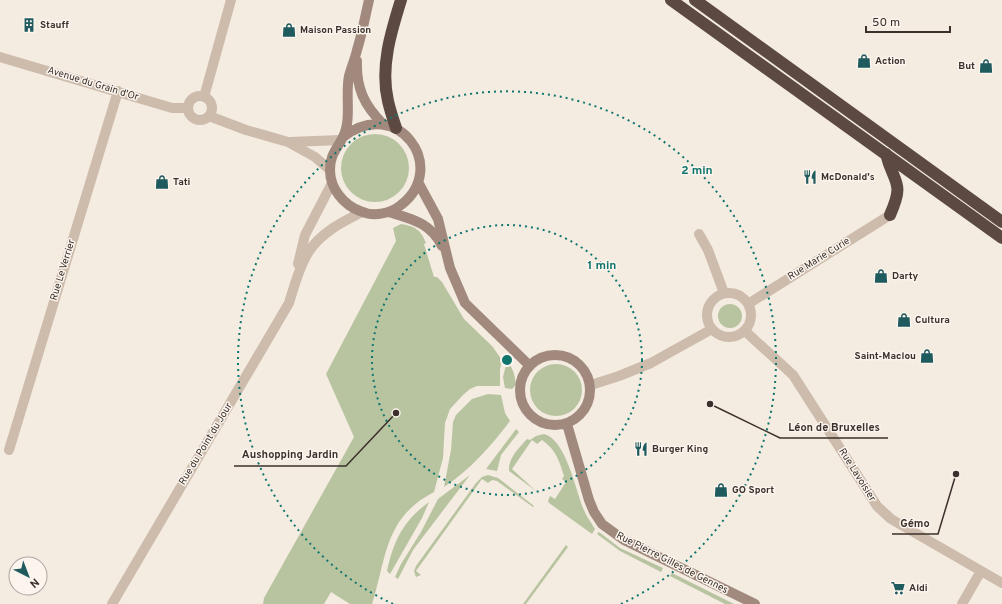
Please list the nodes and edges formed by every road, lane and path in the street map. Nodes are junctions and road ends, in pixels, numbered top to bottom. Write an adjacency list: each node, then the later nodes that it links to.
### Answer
1 (231, 0): 11 (street)
2 (369, 0): 7 (street)
3 (401, 0): 15 (highway)
4 (672, 0): 18 (highway)
5 (695, 0): 8 (highway)
6 (708, 0): 8 (highway)
7 (358, 49): 14 (street); 16 (street)
8 (767, 52): 25 (highway)
9 (0, 56): 10 (street, Avenue du Grain d'Or)
10 (118, 92): 12 (street, Avenue du Grain d'Or); 37 (street, Rue Le Verrier)
11 (204, 96): 12 (street); 13 (street)
12 (188, 108): 13 (street)
13 (209, 116): 17 (street)
14 (383, 124): 15 (street); 16 (street)
15 (396, 128): 20 (street)
16 (342, 138): 17 (street); 19 (street)
17 (288, 142): 19 (street)
18 (886, 154): 24 (highway); 27 (highway)
19 (330, 170): 21 (street)
20 (418, 182): 23 (street); 28 (street)
21 (332, 183): 22 (street); 29 (street, Rue du Point du Jour)
22 (362, 212): 23 (street); 29 (street, Rue du Point du Jour)
23 (389, 212): 28 (street)
24 (890, 215): 31 (street, Rue Marie Curie)
25 (1002, 222)
26 (699, 234): 30 (street)
27 (1002, 238)
28 (446, 255): 34 (street)
29 (296, 282): 40 (street, Rue du Point du Jour)
30 (724, 293): 31 (street); 32 (street)
31 (748, 304): 33 (street)
32 (712, 329): 33 (street); 35 (street)
33 (745, 331): 38 (street, Rue Lavoisier)
34 (530, 366): 35 (street); 36 (street)
35 (591, 385): 36 (street)
36 (567, 424): 41 (street, Rue Pierre Gilles de Gennes)
37 (9, 450)
38 (981, 571): 39 (street, Rue Lavoisier); 42 (street)
39 (1002, 583)
40 (112, 604)
41 (754, 604)
42 (962, 604)

